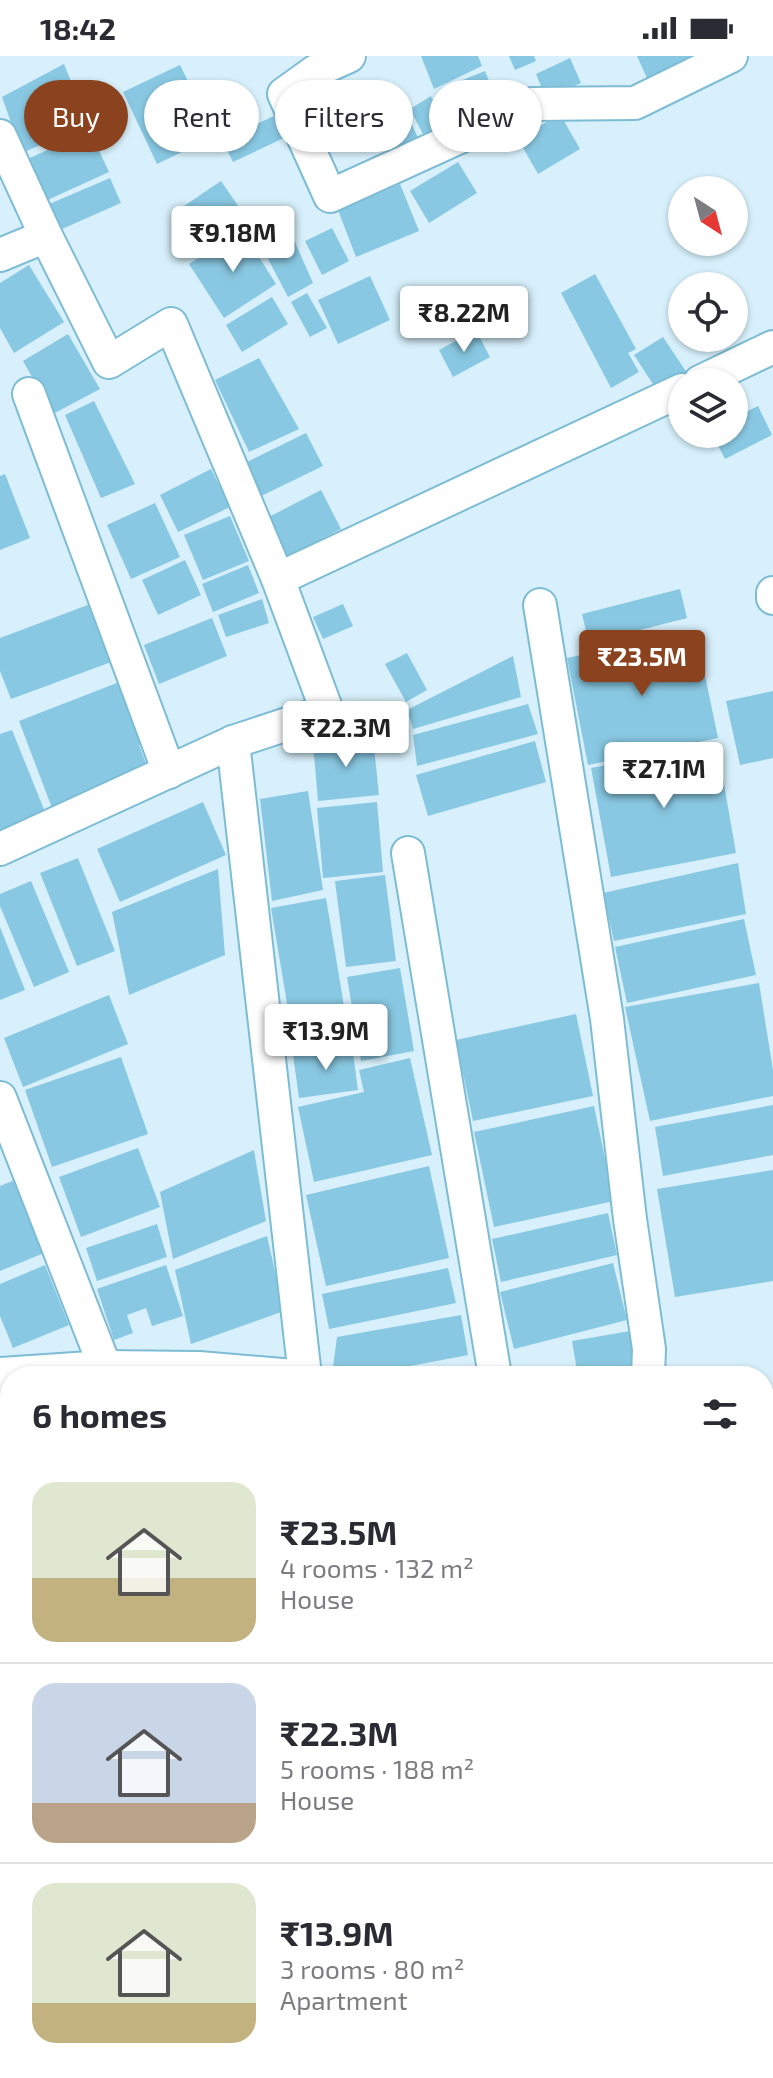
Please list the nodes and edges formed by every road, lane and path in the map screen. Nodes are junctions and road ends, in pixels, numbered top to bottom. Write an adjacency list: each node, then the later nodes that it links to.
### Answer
1 (349, 56): 3 (street)
2 (731, 56): 3 (street)
3 (313, 63)
4 (0, 136): 5 (street)
5 (46, 236): 6 (street); 11 (street)
6 (0, 255)
7 (773, 347): 8 (street)
8 (729, 368)
9 (29, 394): 14 (street)
10 (668, 397): 11 (street)
11 (278, 579): 13 (street)
12 (540, 605): 21 (street)
13 (233, 742): 14 (street); 19 (street)
14 (169, 772): 15 (street)
15 (0, 849)
16 (408, 853): 20 (street)
17 (0, 1098): 18 (street)
18 (105, 1366)
19 (304, 1366)
20 (493, 1366)
21 (648, 1366)

